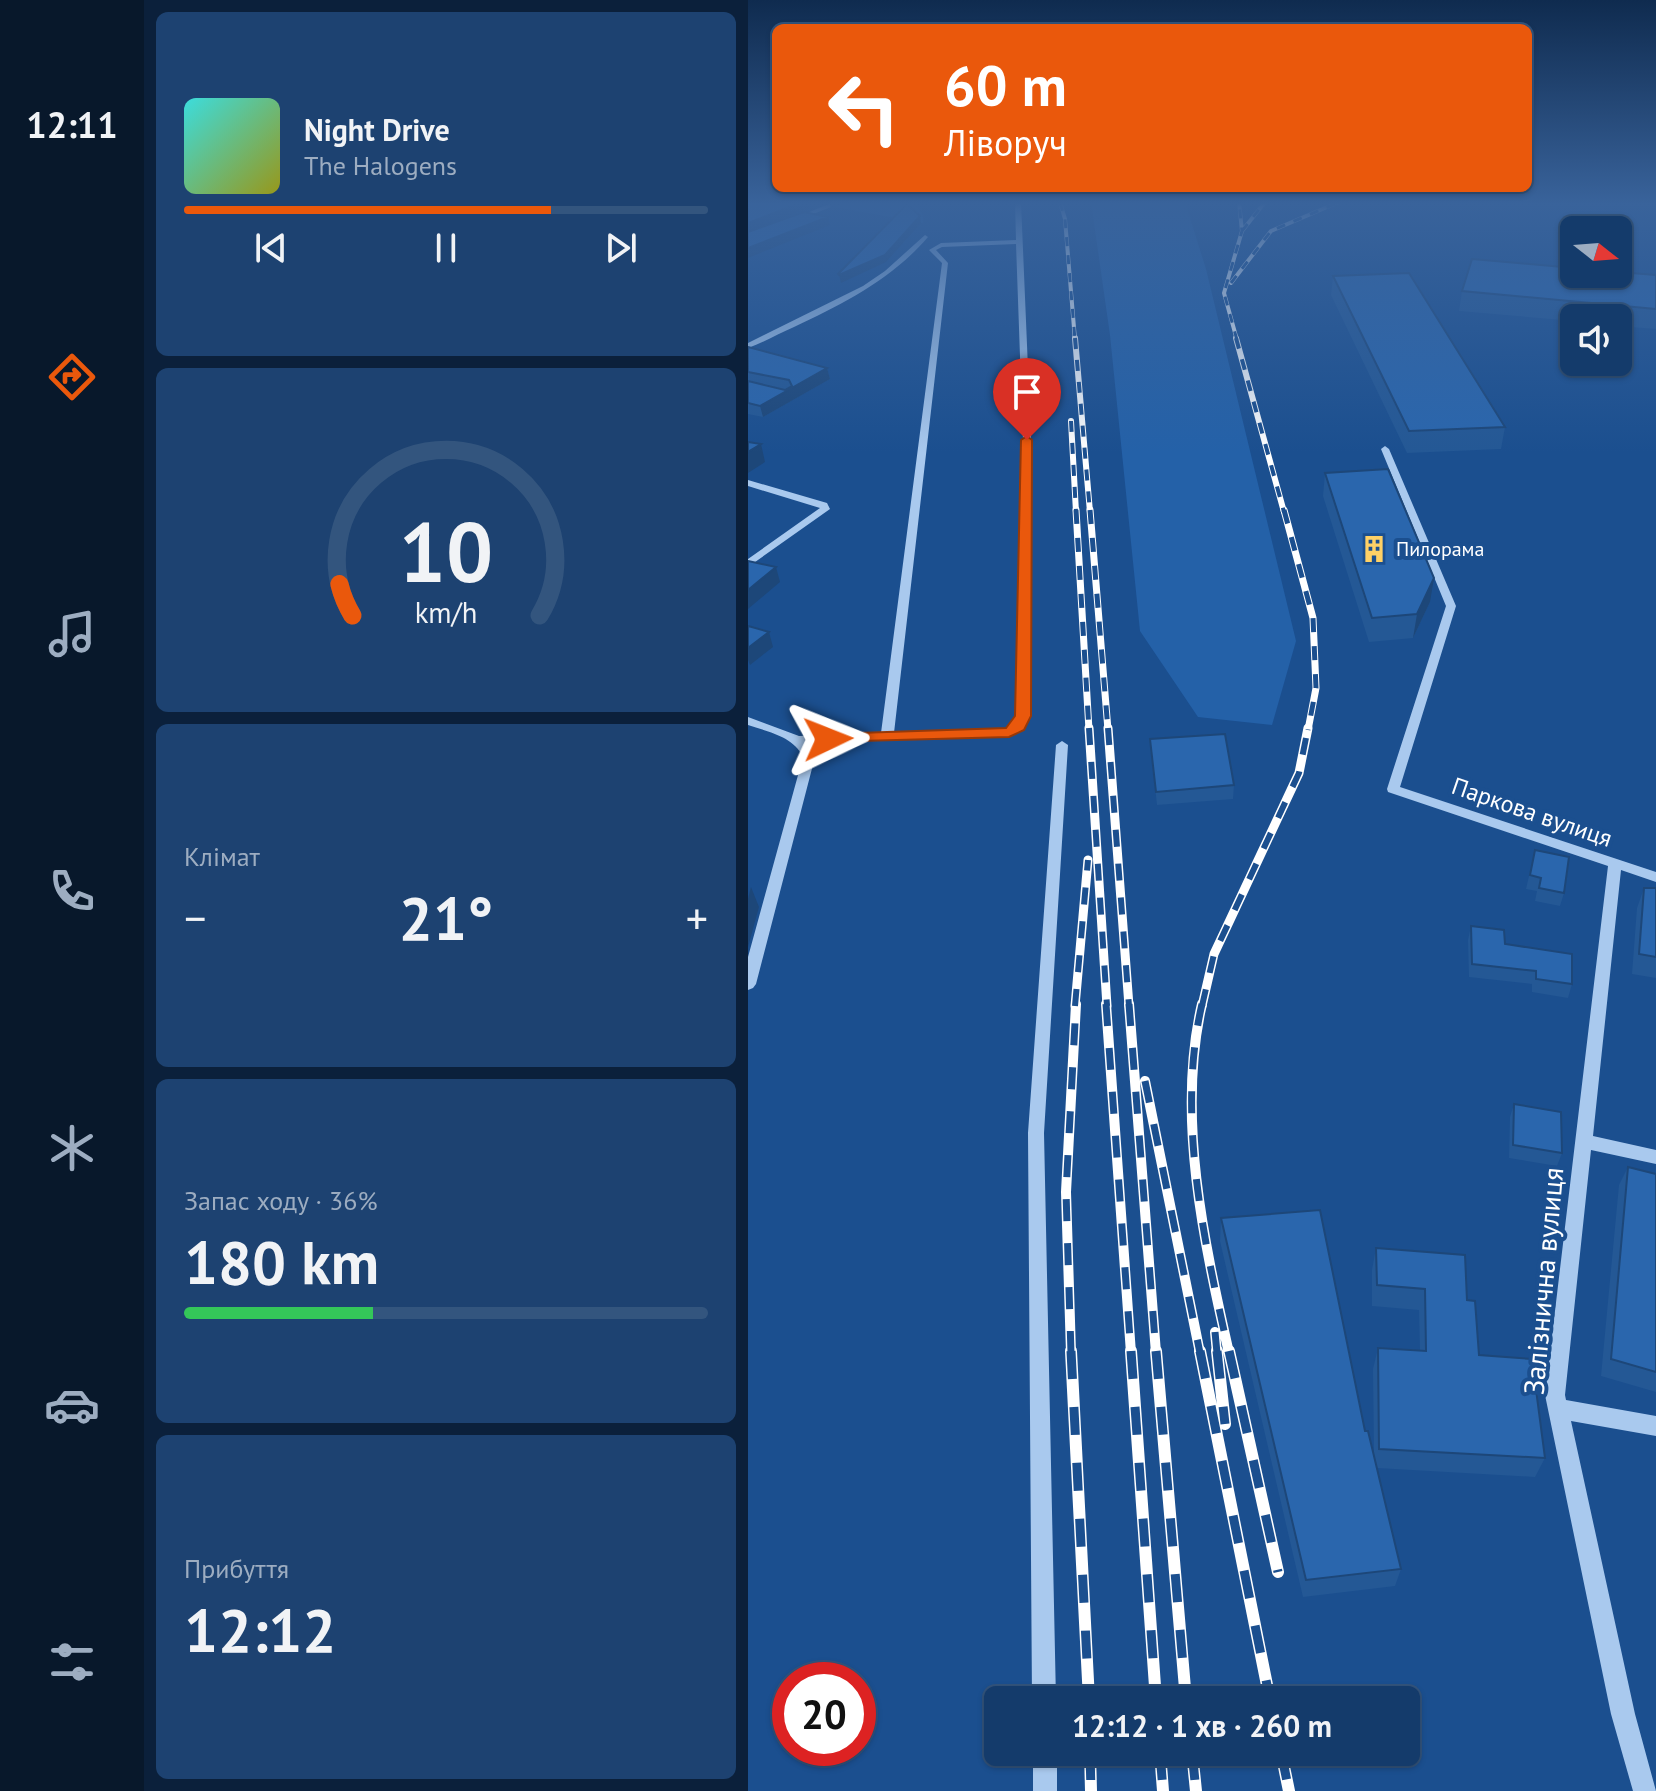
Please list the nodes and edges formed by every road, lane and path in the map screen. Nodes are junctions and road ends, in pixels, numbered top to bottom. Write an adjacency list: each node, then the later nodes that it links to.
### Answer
1 (869, 286): 4 (street)
2 (942, 286): 9 (street)
3 (1021, 286): 9 (street)
4 (748, 346)
5 (1385, 449): 12 (street, Паркова вулиця)
6 (749, 483): 7 (street)
7 (748, 564)
8 (748, 721): 10 (street)
9 (887, 737): 10 (street)
10 (798, 740): 14 (street)
11 (1062, 745): 19 (street)
12 (1615, 864): 13 (street, Паркова вулиця); 15 (street, Залізнична вулиця)
13 (1656, 877)
14 (748, 984)
15 (1584, 1141): 16 (street); 17 (street, Залізнична вулиця)
16 (1656, 1157)
17 (1558, 1409): 18 (street); 22 (street, Залізнична вулиця)
18 (1656, 1426)
19 (1044, 1686)
20 (1045, 1766): 21 (street)
21 (1045, 1791)
22 (1645, 1791)

